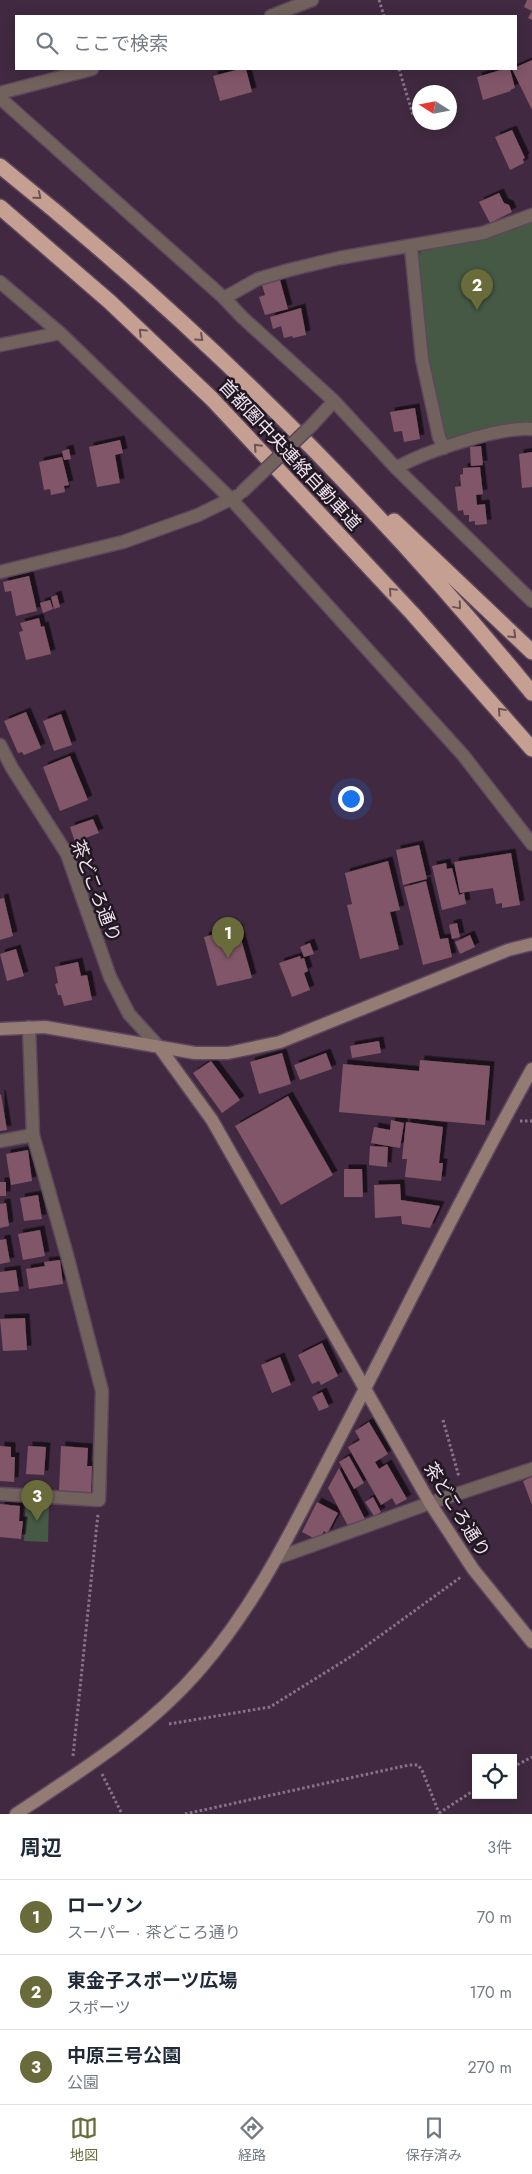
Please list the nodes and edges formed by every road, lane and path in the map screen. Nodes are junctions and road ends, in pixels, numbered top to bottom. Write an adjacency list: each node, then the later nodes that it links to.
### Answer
1 (312, 0): 3 (street)
2 (380, 0): 4 (path)
3 (274, 15)
4 (384, 15)
5 (88, 70): 7 (street)
6 (399, 70): 9 (path)
7 (0, 93)
8 (0, 98): 15 (street)
9 (412, 112)
10 (0, 166): 18 (highway, 首都圏中央連絡自動車道, one-way to 18)
11 (0, 207): 29 (highway, 首都圏中央連絡自動車道, one-way to 11)
12 (532, 215): 13 (street)
13 (411, 247): 15 (street); 21 (street)
14 (0, 282): 16 (street)
15 (224, 298): 19 (street)
16 (60, 333): 17 (street); 23 (street)
17 (0, 345)
18 (237, 372): 26 (highway, one-way to 26); 27 (highway, 首都圏中央連絡自動車道, one-way to 27)
19 (334, 401): 22 (street); 23 (street, bridge)
20 (532, 429): 21 (street)
21 (444, 448): 22 (street)
22 (396, 468): 25 (street)
23 (237, 496): 24 (street); 30 (street)
24 (0, 572)
25 (532, 600)
26 (532, 652)
27 (532, 693)
28 (0, 745): 34 (street, 茶どころ通り)
29 (532, 749)
30 (532, 844)
31 (532, 944): 34 (street)
32 (30, 1027): 33 (street); 34 (street); 36 (street)
33 (0, 1029)
34 (160, 1048): 38 (street, 茶どころ通り)
35 (532, 1070): 38 (street)
36 (33, 1135): 37 (street); 43 (street)
37 (0, 1141)
38 (366, 1388): 44 (street, 茶どころ通り); 45 (street)
39 (442, 1420): 41 (path)
40 (532, 1469): 41 (street)
41 (463, 1492): 44 (street)
42 (0, 1494): 43 (street)
43 (99, 1500): 52 (path)
44 (430, 1503): 45 (street); 46 (street, 茶どころ通り)
45 (276, 1558): 50 (street)
46 (473, 1569): 47 (street, 茶どころ通り); 48 (path)
47 (532, 1642)
48 (167, 1724)
49 (532, 1757): 51 (path)
50 (94, 1762): 52 (street); 55 (path)
51 (517, 1766)
52 (72, 1777): 54 (street)
53 (472, 1792): 57 (path)
54 (16, 1814)
55 (122, 1814)
56 (185, 1814): 57 (path)
57 (438, 1814)

